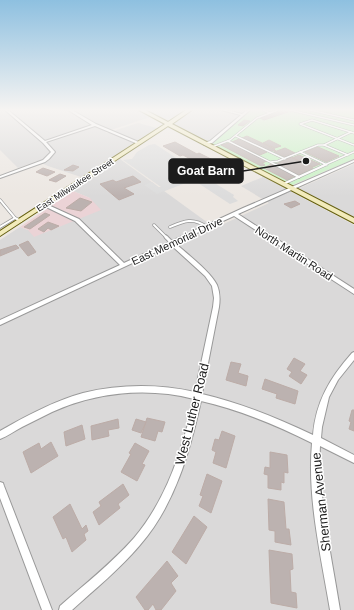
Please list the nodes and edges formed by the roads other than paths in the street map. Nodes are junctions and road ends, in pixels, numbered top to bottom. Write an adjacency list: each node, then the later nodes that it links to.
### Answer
1 (40, 138): 12 (street)
2 (55, 138): 12 (street)
3 (128, 138): 13 (street)
4 (146, 138): 13 (street, East Milwaukee Street)
5 (195, 138): 14 (street)
6 (215, 138): 14 (street)
7 (232, 138): 11 (lane)
8 (241, 138): 21 (lane)
9 (338, 138): 15 (lane)
10 (340, 138): 16 (lane)
11 (228, 141): 17 (lane); 23 (lane)
12 (44, 142): 25 (street)
13 (139, 143): 30 (street, East Milwaukee Street)
14 (205, 144): 17 (street)
15 (324, 145): 18 (lane); 20 (lane)
16 (354, 145)
17 (212, 147): 27 (street)
18 (300, 152): 21 (lane); 24 (lane)
19 (354, 152): 20 (lane)
20 (348, 155): 24 (lane)
21 (285, 159): 23 (lane)
22 (354, 161): 28 (street, East Memorial Drive)
23 (271, 162): 26 (lane)
24 (327, 165): 26 (lane)
25 (0, 177)
26 (299, 177): 27 (lane)
27 (283, 185): 28 (street)
28 (291, 189): 31 (street, East Memorial Drive); 33 (street)
29 (0, 200): 32 (lane)
30 (44, 205): 32 (street, East Milwaukee Street); 40 (street)
31 (234, 214): 37 (street, East Memorial Drive); 41 (street, North Martin Road)
32 (18, 219): 35 (lane); 38 (street, East Milwaukee Street)
33 (354, 222)
34 (154, 225): 39 (lane)
35 (0, 227)
36 (170, 227): 37 (lane)
37 (207, 227): 39 (street, East Memorial Drive)
38 (0, 234)
39 (172, 243): 40 (street, East Memorial Drive); 44 (street, West Luther Road)
40 (123, 265): 42 (street, East Memorial Drive)
41 (354, 292)
42 (0, 323)
43 (354, 355): 46 (street, Sherman Avenue)
44 (199, 396): 45 (street); 46 (street); 50 (street, West Luther Road)
45 (0, 435)
46 (315, 439): 47 (street); 51 (street, Sherman Avenue)
47 (354, 459)
48 (0, 486): 49 (street)
49 (47, 610)
50 (64, 610)
51 (334, 610)

